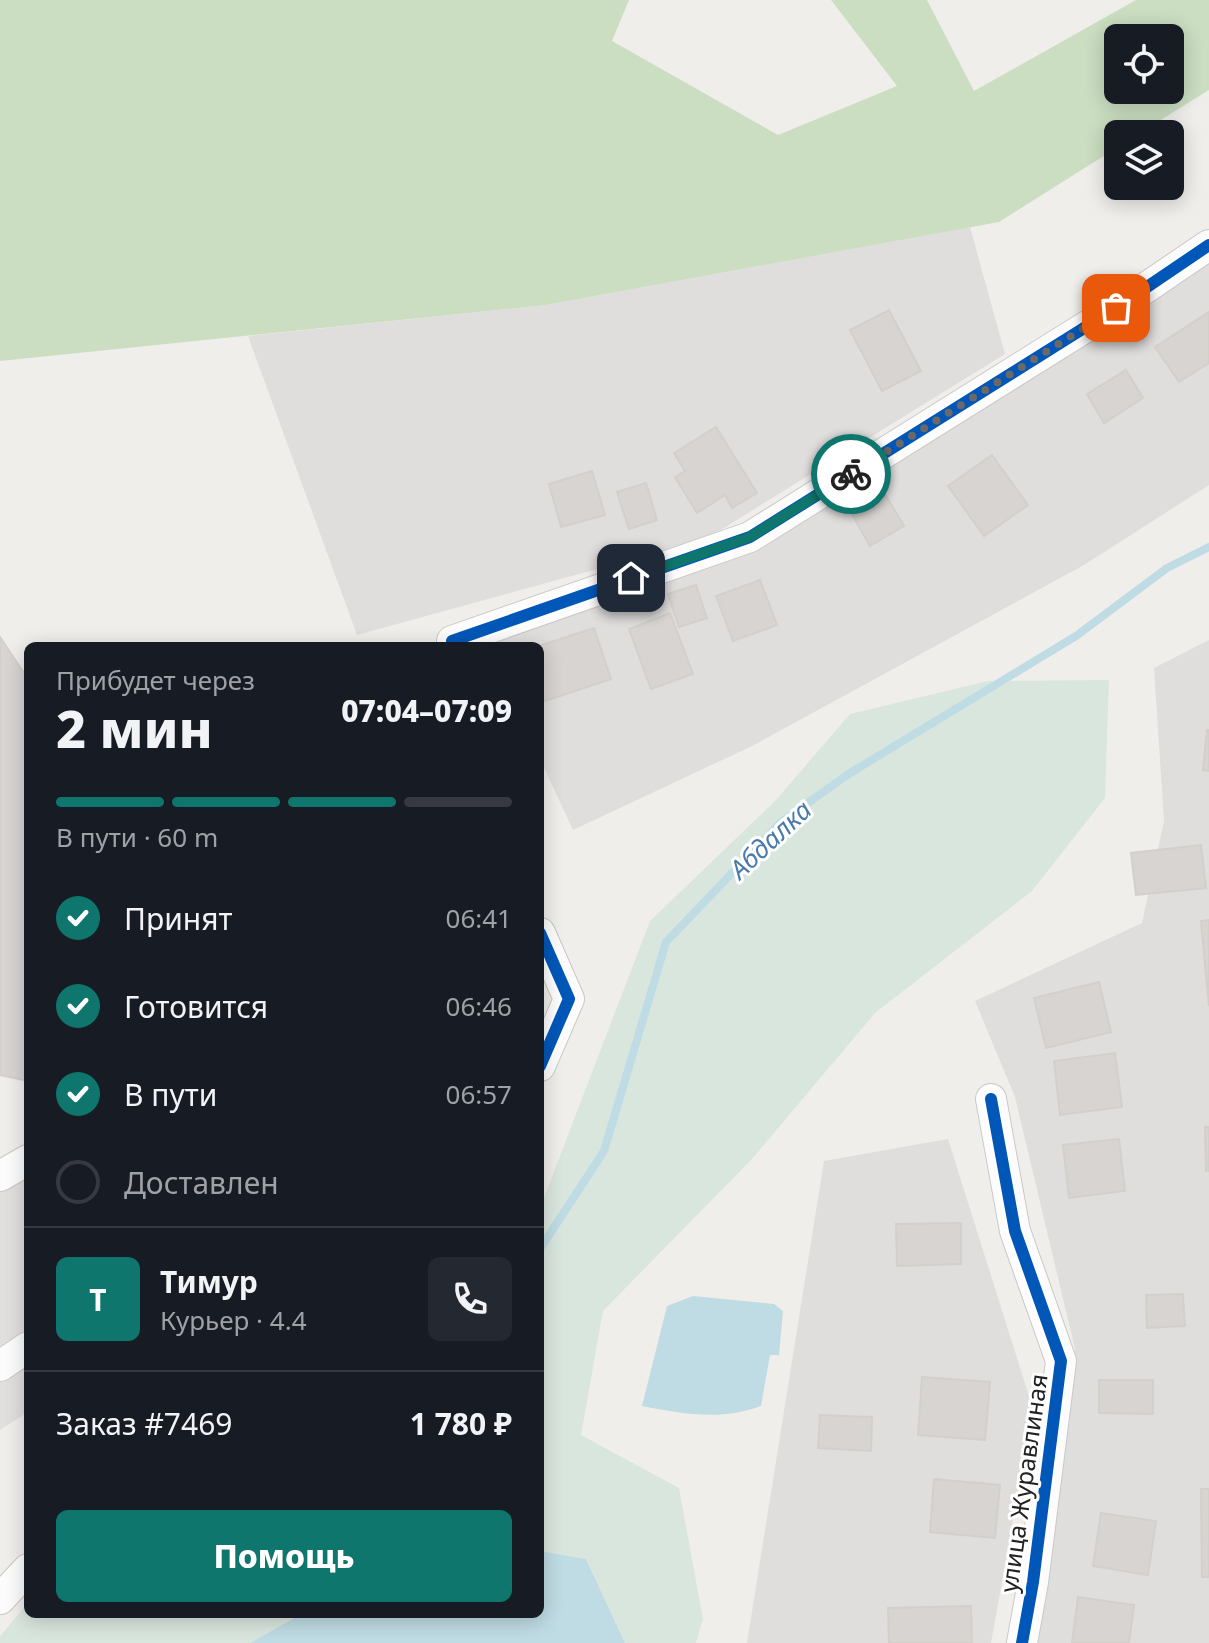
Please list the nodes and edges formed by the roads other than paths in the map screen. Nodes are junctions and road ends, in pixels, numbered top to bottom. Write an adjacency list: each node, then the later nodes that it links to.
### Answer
1 (1209, 245): 2 (street)
2 (452, 641)
3 (544, 942): 4 (street)
4 (544, 1057)
5 (991, 1099): 12 (street, улица Журавлиная)
6 (24, 1162): 7 (street)
7 (0, 1176)
8 (24, 1350): 9 (street)
9 (0, 1366)
10 (24, 1573): 11 (street)
11 (0, 1599)
12 (1022, 1643)

